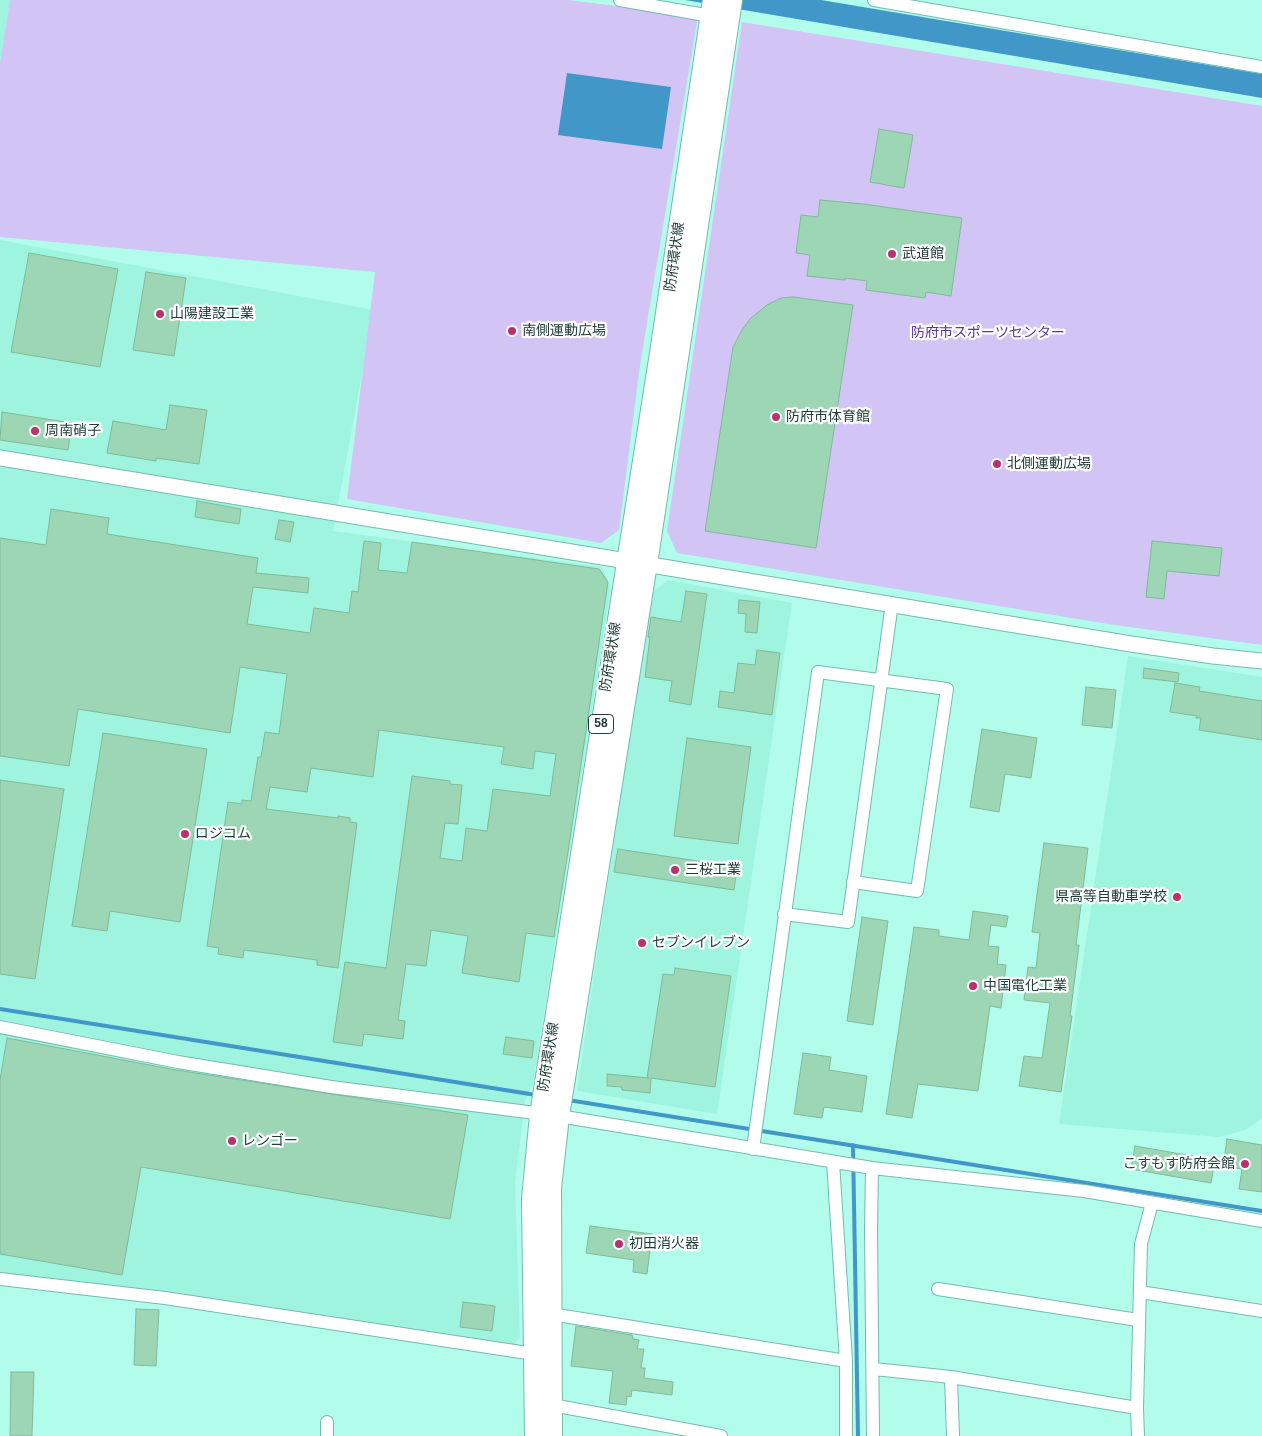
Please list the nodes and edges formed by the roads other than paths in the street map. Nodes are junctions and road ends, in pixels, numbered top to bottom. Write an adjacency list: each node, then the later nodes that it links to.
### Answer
1 (620, 0): 4 (street)
2 (732, 0): 4 (main road, 防府環状線 / 58)
3 (874, 0): 5 (street)
4 (718, 13): 7 (main road, 防府環状線 / 58); 8 (main road, 防府環状線 / 58)
5 (1262, 67)
6 (0, 458): 7 (street)
7 (626, 561): 8 (street); 15 (main road, 防府環状線 / 58)
8 (647, 564): 9 (street); 15 (main road, 防府環状線 / 58)
9 (892, 603): 10 (street); 11 (street)
10 (1262, 661)
11 (882, 679): 12 (street); 12 (street); 13 (street)
12 (853, 882): 13 (street)
13 (784, 914): 16 (street)
14 (0, 1028): 15 (street)
15 (549, 1116): 16 (street); 25 (main road, 防府環状線 / 58); 27 (main road, 防府環状線 / 58)
16 (753, 1149): 17 (street)
17 (833, 1162): 18 (street); 28 (street)
18 (872, 1168): 19 (street); 29 (street)
19 (1152, 1203): 20 (street); 23 (street)
20 (1262, 1222)
21 (0, 1279): 27 (street)
22 (938, 1289): 26 (street)
23 (1140, 1292): 24 (street); 26 (street)
24 (1262, 1311)
25 (551, 1314): 28 (street); 31 (main road, 防府環状線 / 58)
26 (1138, 1320): 32 (street)
27 (534, 1354): 35 (main road, 防府環状線 / 58)
28 (846, 1362): 38 (street)
29 (874, 1369): 30 (street); 39 (street)
30 (952, 1377): 32 (street); 40 (street)
31 (552, 1405): 36 (main road, 防府環状線 / 58); 37 (street)
32 (1137, 1408): 41 (street)
33 (327, 1422): 34 (street)
34 (327, 1436)
35 (535, 1436)
36 (552, 1436)
37 (721, 1436)
38 (846, 1436)
39 (873, 1436)
40 (953, 1436)
41 (1138, 1436)

